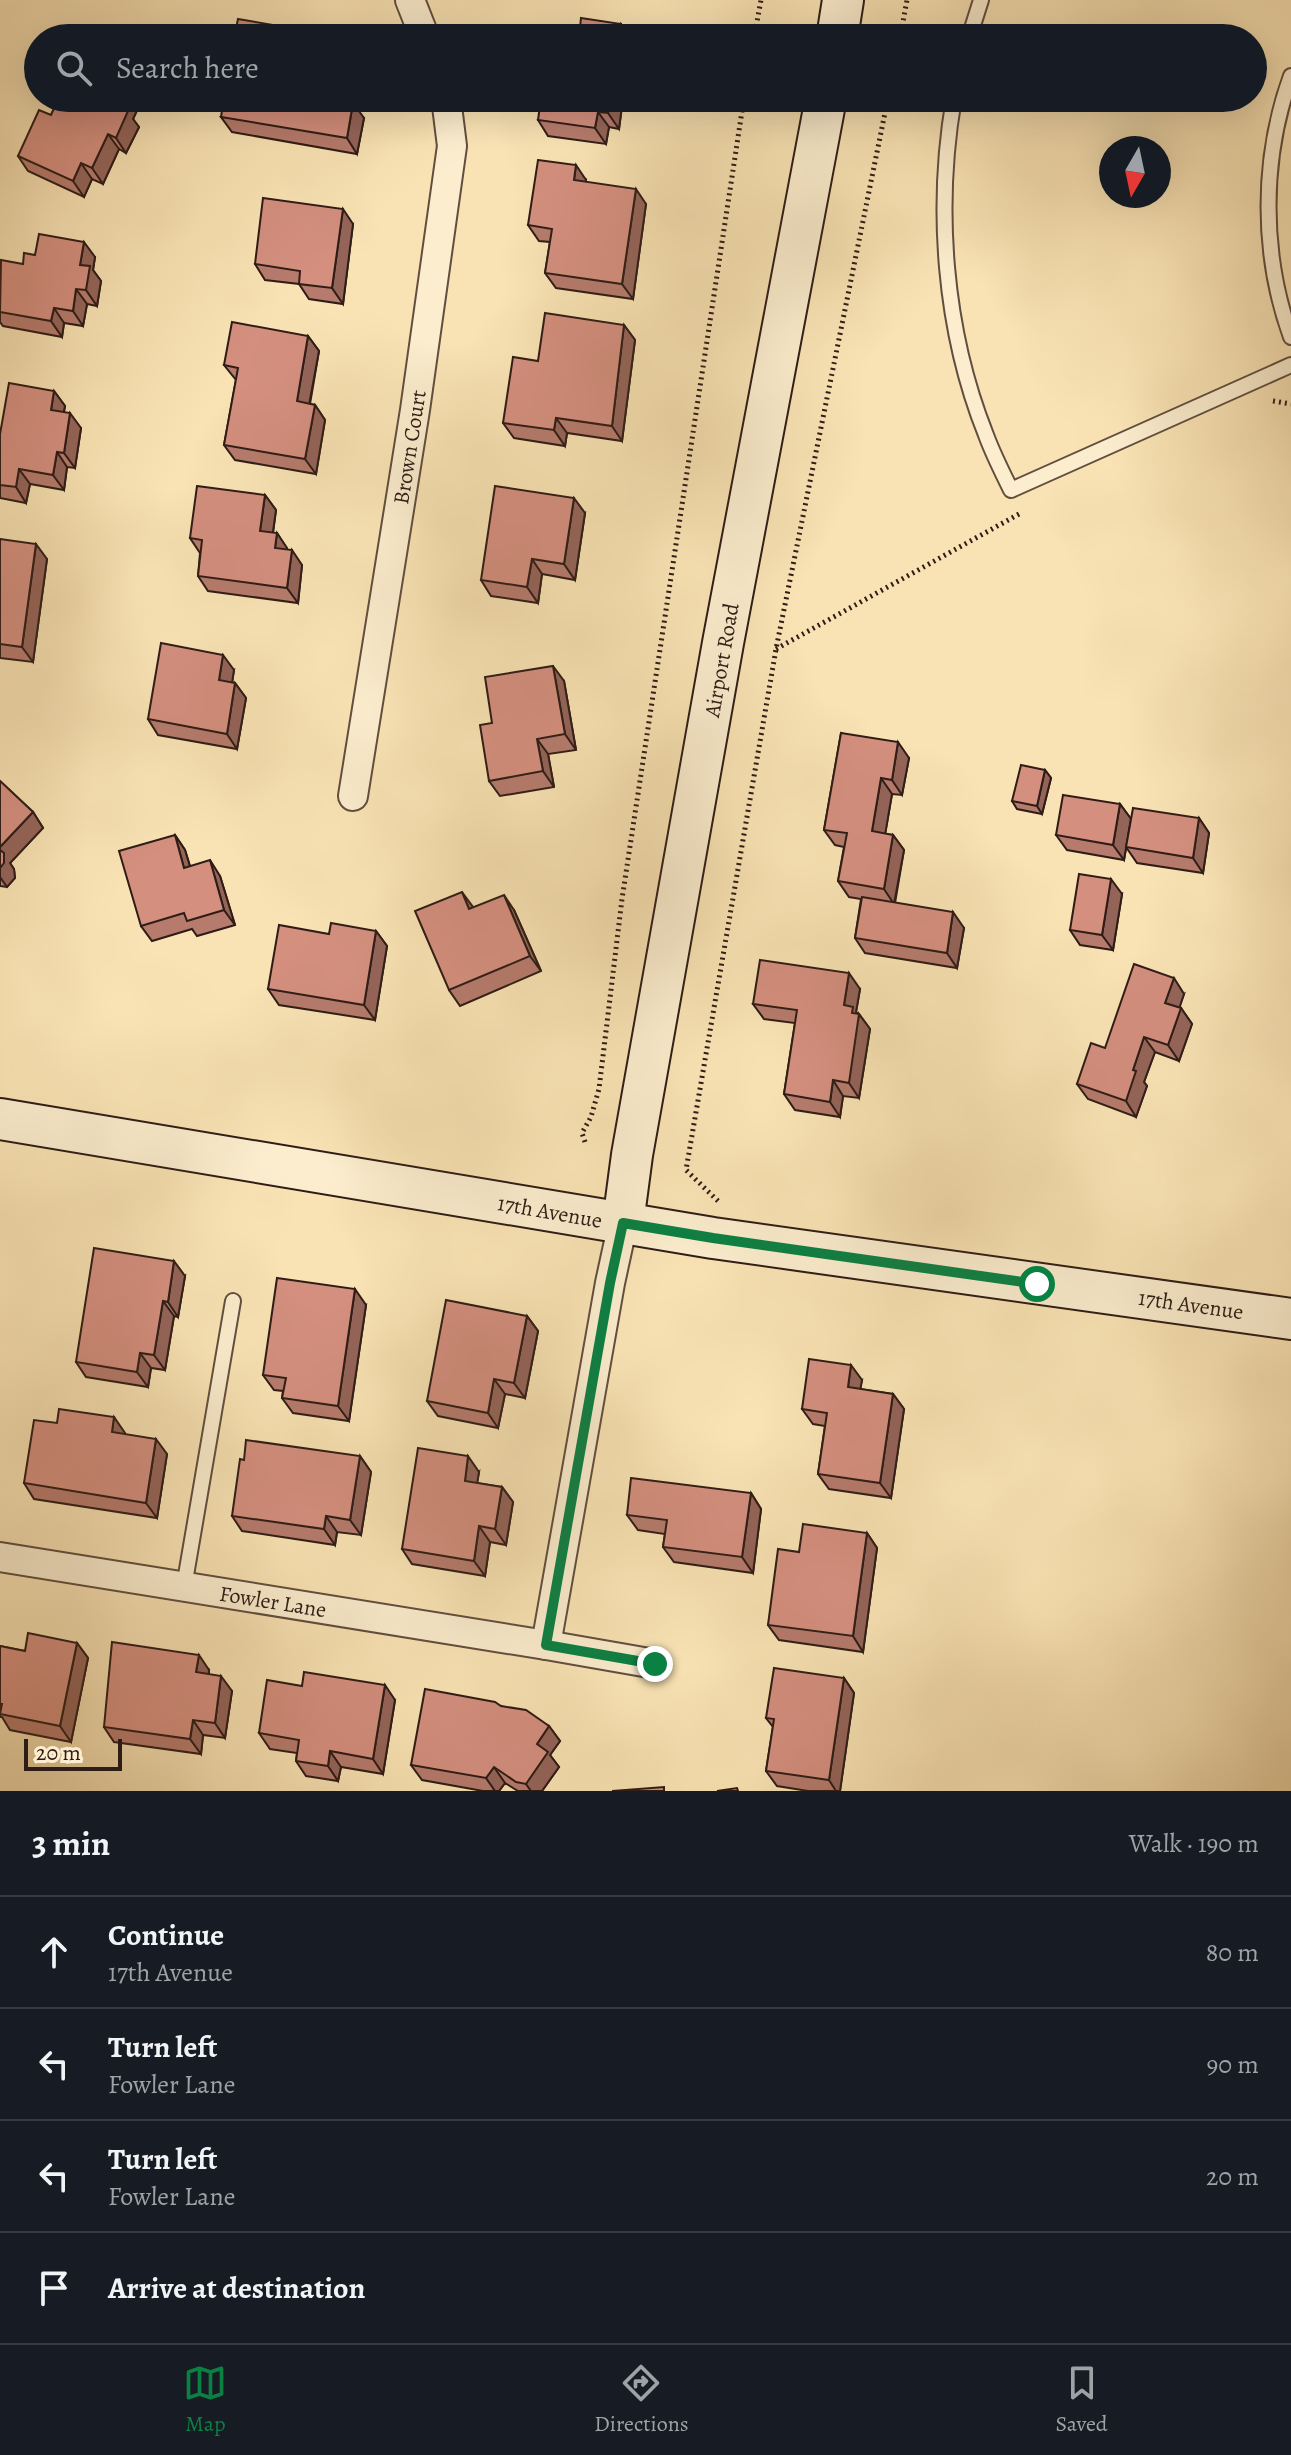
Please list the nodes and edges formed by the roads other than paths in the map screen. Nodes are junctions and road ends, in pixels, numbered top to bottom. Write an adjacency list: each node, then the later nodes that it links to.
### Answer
1 (410, 0): 4 (street)
2 (843, 0): 5 (main road)
3 (981, 0): 6 (lane)
4 (419, 24)
5 (839, 24)
6 (973, 24)
7 (1291, 76): 11 (lane)
8 (448, 112): 13 (street, Brown Court)
9 (823, 112): 15 (main road, Airport Road)
10 (953, 112): 12 (lane)
11 (1291, 337)
12 (1291, 365)
13 (353, 796)
14 (0, 1119): 15 (main road, 17th Avenue)
15 (623, 1223): 17 (main road, 17th Avenue); 20 (street)
16 (233, 1301): 19 (lane)
17 (1291, 1319)
18 (0, 1557): 19 (street, Fowler Lane)
19 (184, 1587): 20 (street, Fowler Lane)
20 (546, 1645): 21 (street, Fowler Lane)
21 (655, 1664)

